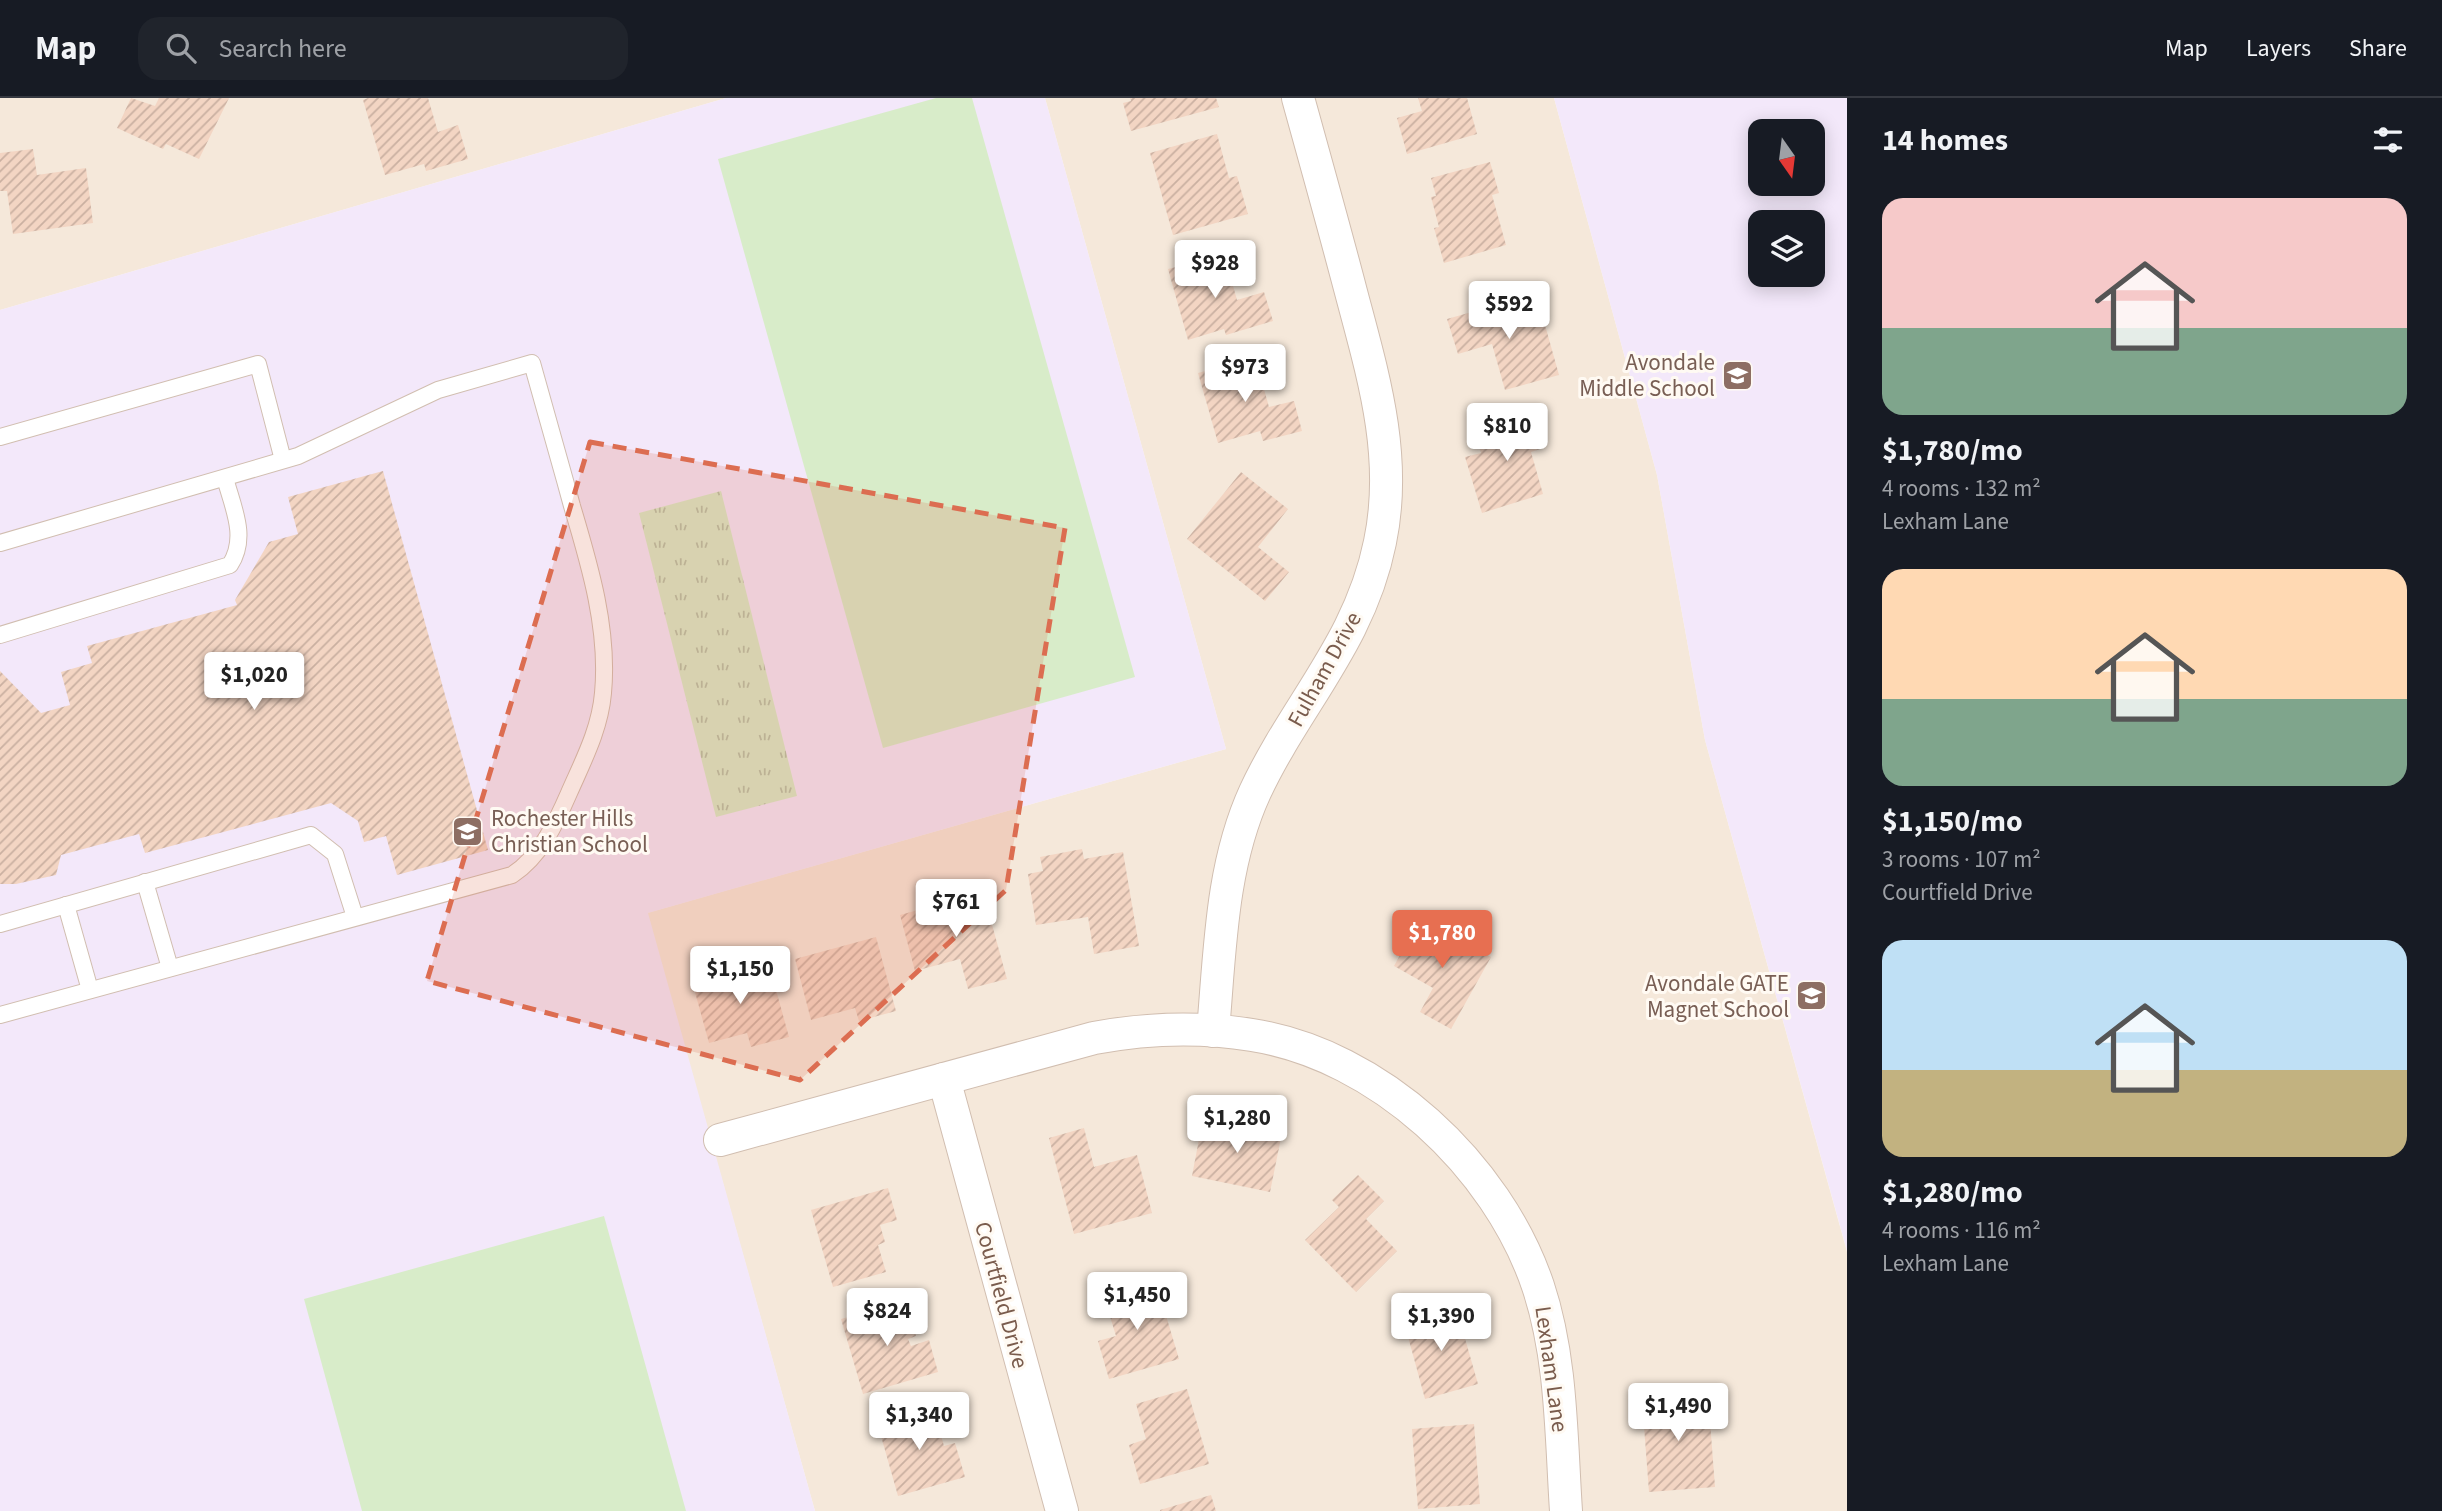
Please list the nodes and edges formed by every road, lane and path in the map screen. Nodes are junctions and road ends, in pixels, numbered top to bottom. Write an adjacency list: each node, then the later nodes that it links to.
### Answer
1 (1298, 98): 14 (street, Fulham Drive)
2 (0, 437): 3 (lane)
3 (283, 460): 4 (lane); 9 (lane)
4 (225, 478): 5 (lane); 6 (lane)
5 (0, 543)
6 (0, 635)
7 (145, 882): 8 (lane); 9 (lane); 11 (lane)
8 (65, 905): 10 (lane); 12 (lane)
9 (355, 917): 11 (lane)
10 (0, 923)
11 (170, 968): 12 (lane)
12 (90, 990): 13 (lane)
13 (0, 1015)
14 (1213, 1031): 15 (street); 18 (street, Lexham Lane)
15 (944, 1079): 16 (street); 17 (street, Courtfield Drive)
16 (720, 1140)
17 (1062, 1511)
18 (1566, 1511)

